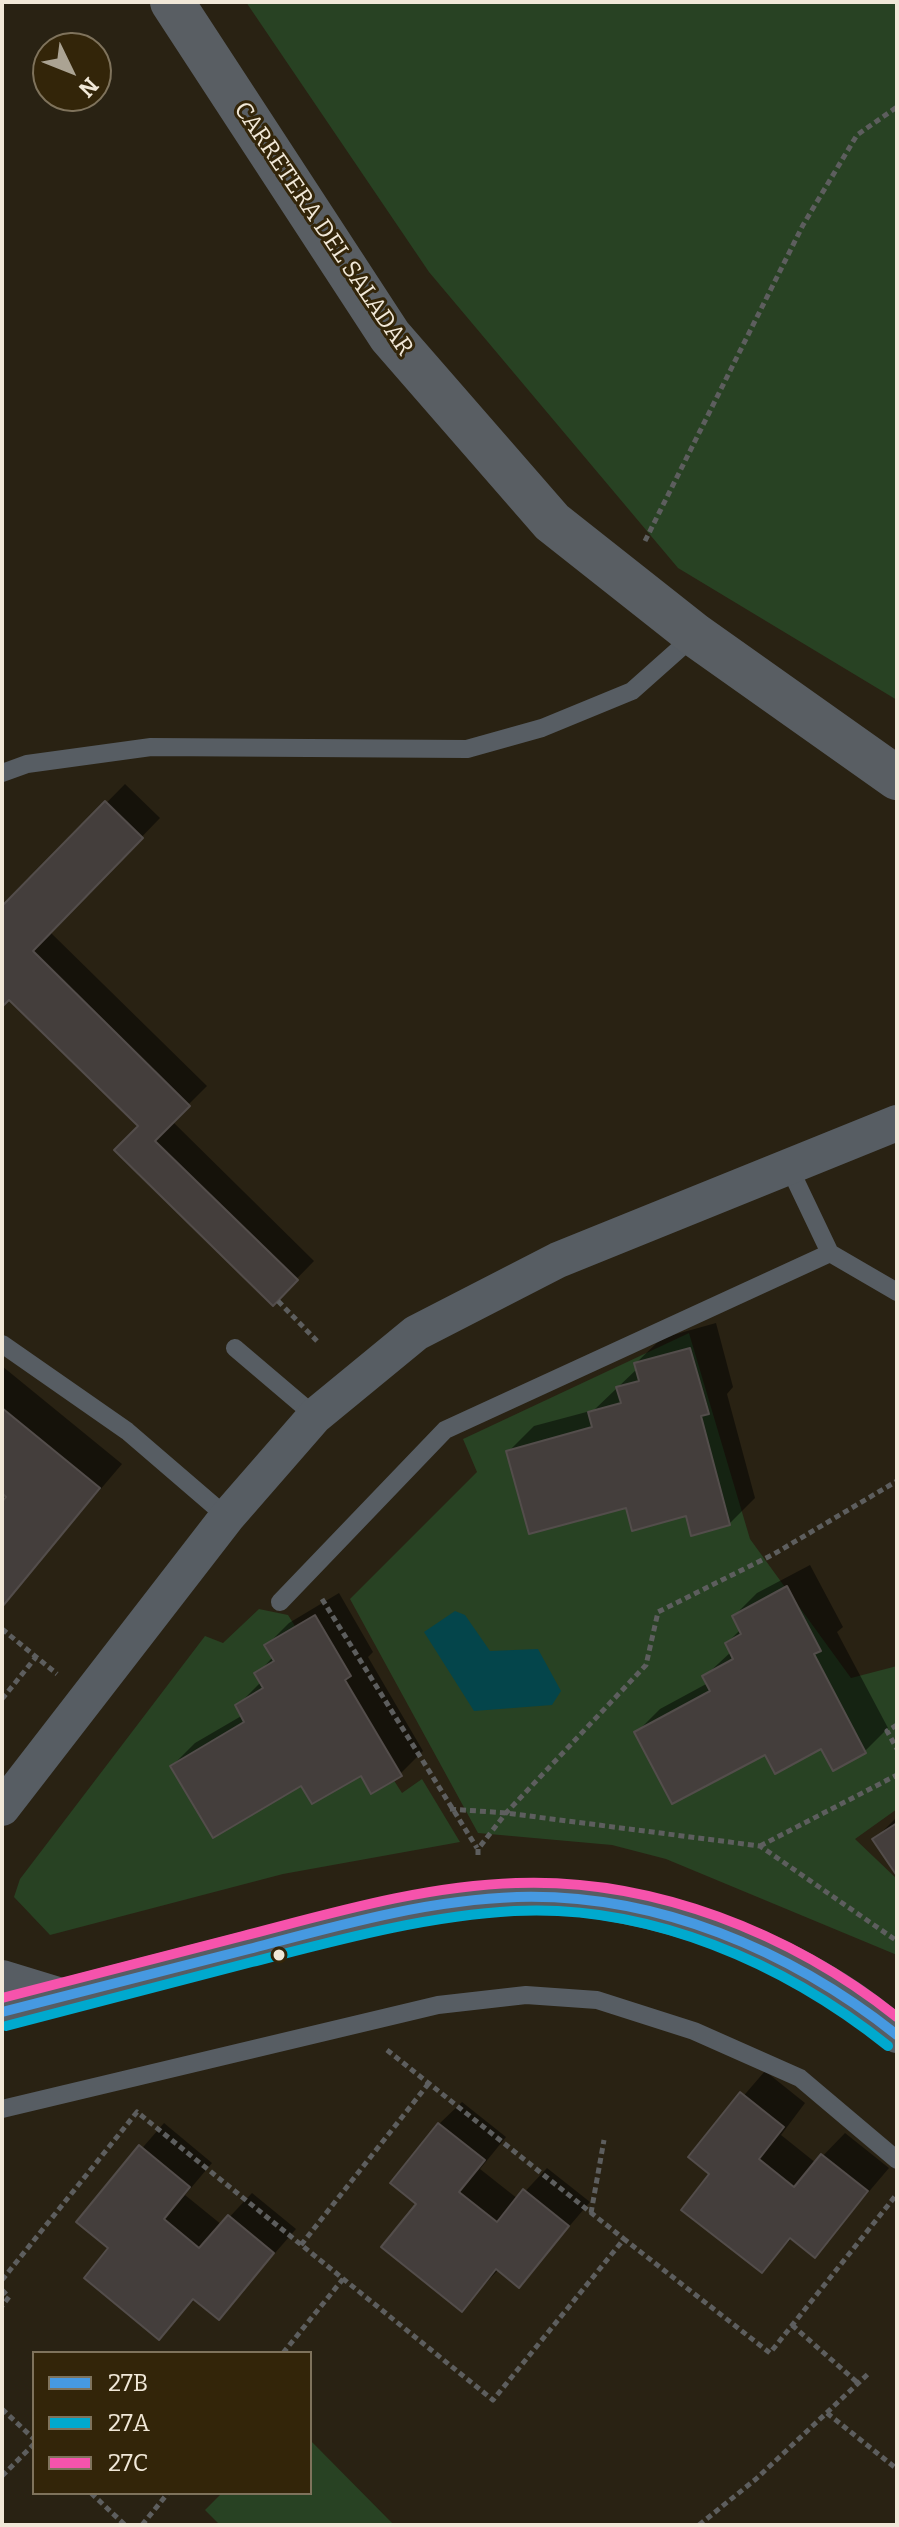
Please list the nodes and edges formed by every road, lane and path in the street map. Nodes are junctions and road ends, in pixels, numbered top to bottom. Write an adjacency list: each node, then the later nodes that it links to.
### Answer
1 (172, 2): 3 (street, CARRETERA DEL SALADAR)
2 (897, 107): 3 (path)
3 (625, 579): 4 (street, CARRETERA DEL SALADAR)
4 (695, 635): 5 (lane); 6 (street, CARRETERA DEL SALADAR)
5 (2, 773)
6 (897, 778)
7 (897, 1123): 8 (street)
8 (789, 1167): 9 (lane); 15 (street)
9 (830, 1253): 10 (lane); 18 (lane)
10 (897, 1292)
11 (278, 1301): 12 (path)
12 (317, 1341)
13 (2, 1344): 17 (lane)
14 (235, 1348): 15 (lane)
15 (315, 1416): 17 (street)
16 (897, 1481): 29 (path)
17 (227, 1517): 27 (street)
18 (307, 1574): 19 (lane); 28 (path)
19 (280, 1602)
20 (2, 1629): 21 (path)
21 (36, 1657): 22 (path); 23 (path)
22 (47, 1666)
23 (2, 1699)
24 (897, 1725): 25 (path)
25 (897, 1749)
26 (897, 1775): 30 (path)
27 (2, 1808)
28 (450, 1809): 29 (path); 29 (path)
29 (506, 1813): 30 (path)
30 (760, 1846): 31 (path)
31 (897, 1941)
32 (2, 1978): 33 (street)
33 (62, 1996): 34 (street); 35 (street)
34 (2, 2012)
35 (892, 2022)
36 (355, 2024): 37 (path); 38 (lane); 40 (lane)
37 (429, 2083): 42 (path); 44 (path)
38 (2, 2109)
39 (604, 2140): 42 (path)
40 (897, 2160)
41 (897, 2194): 49 (path)
42 (591, 2213): 43 (path)
43 (624, 2239): 45 (path); 49 (path)
44 (301, 2245): 45 (path); 46 (path)
45 (343, 2279): 50 (path)
46 (2, 2280)
47 (2, 2290): 48 (path)
48 (2, 2306)
49 (792, 2325): 52 (path)
50 (285, 2351)
51 (868, 2374): 52 (path)
52 (858, 2383): 54 (path)
53 (2, 2409): 55 (path)
54 (827, 2413): 57 (path); 63 (path)
55 (32, 2439)
56 (32, 2443): 58 (path)
57 (897, 2469)
58 (2, 2476)
59 (93, 2495): 61 (path)
60 (166, 2495): 62 (path)
61 (125, 2525)
62 (142, 2525)
63 (699, 2525)

